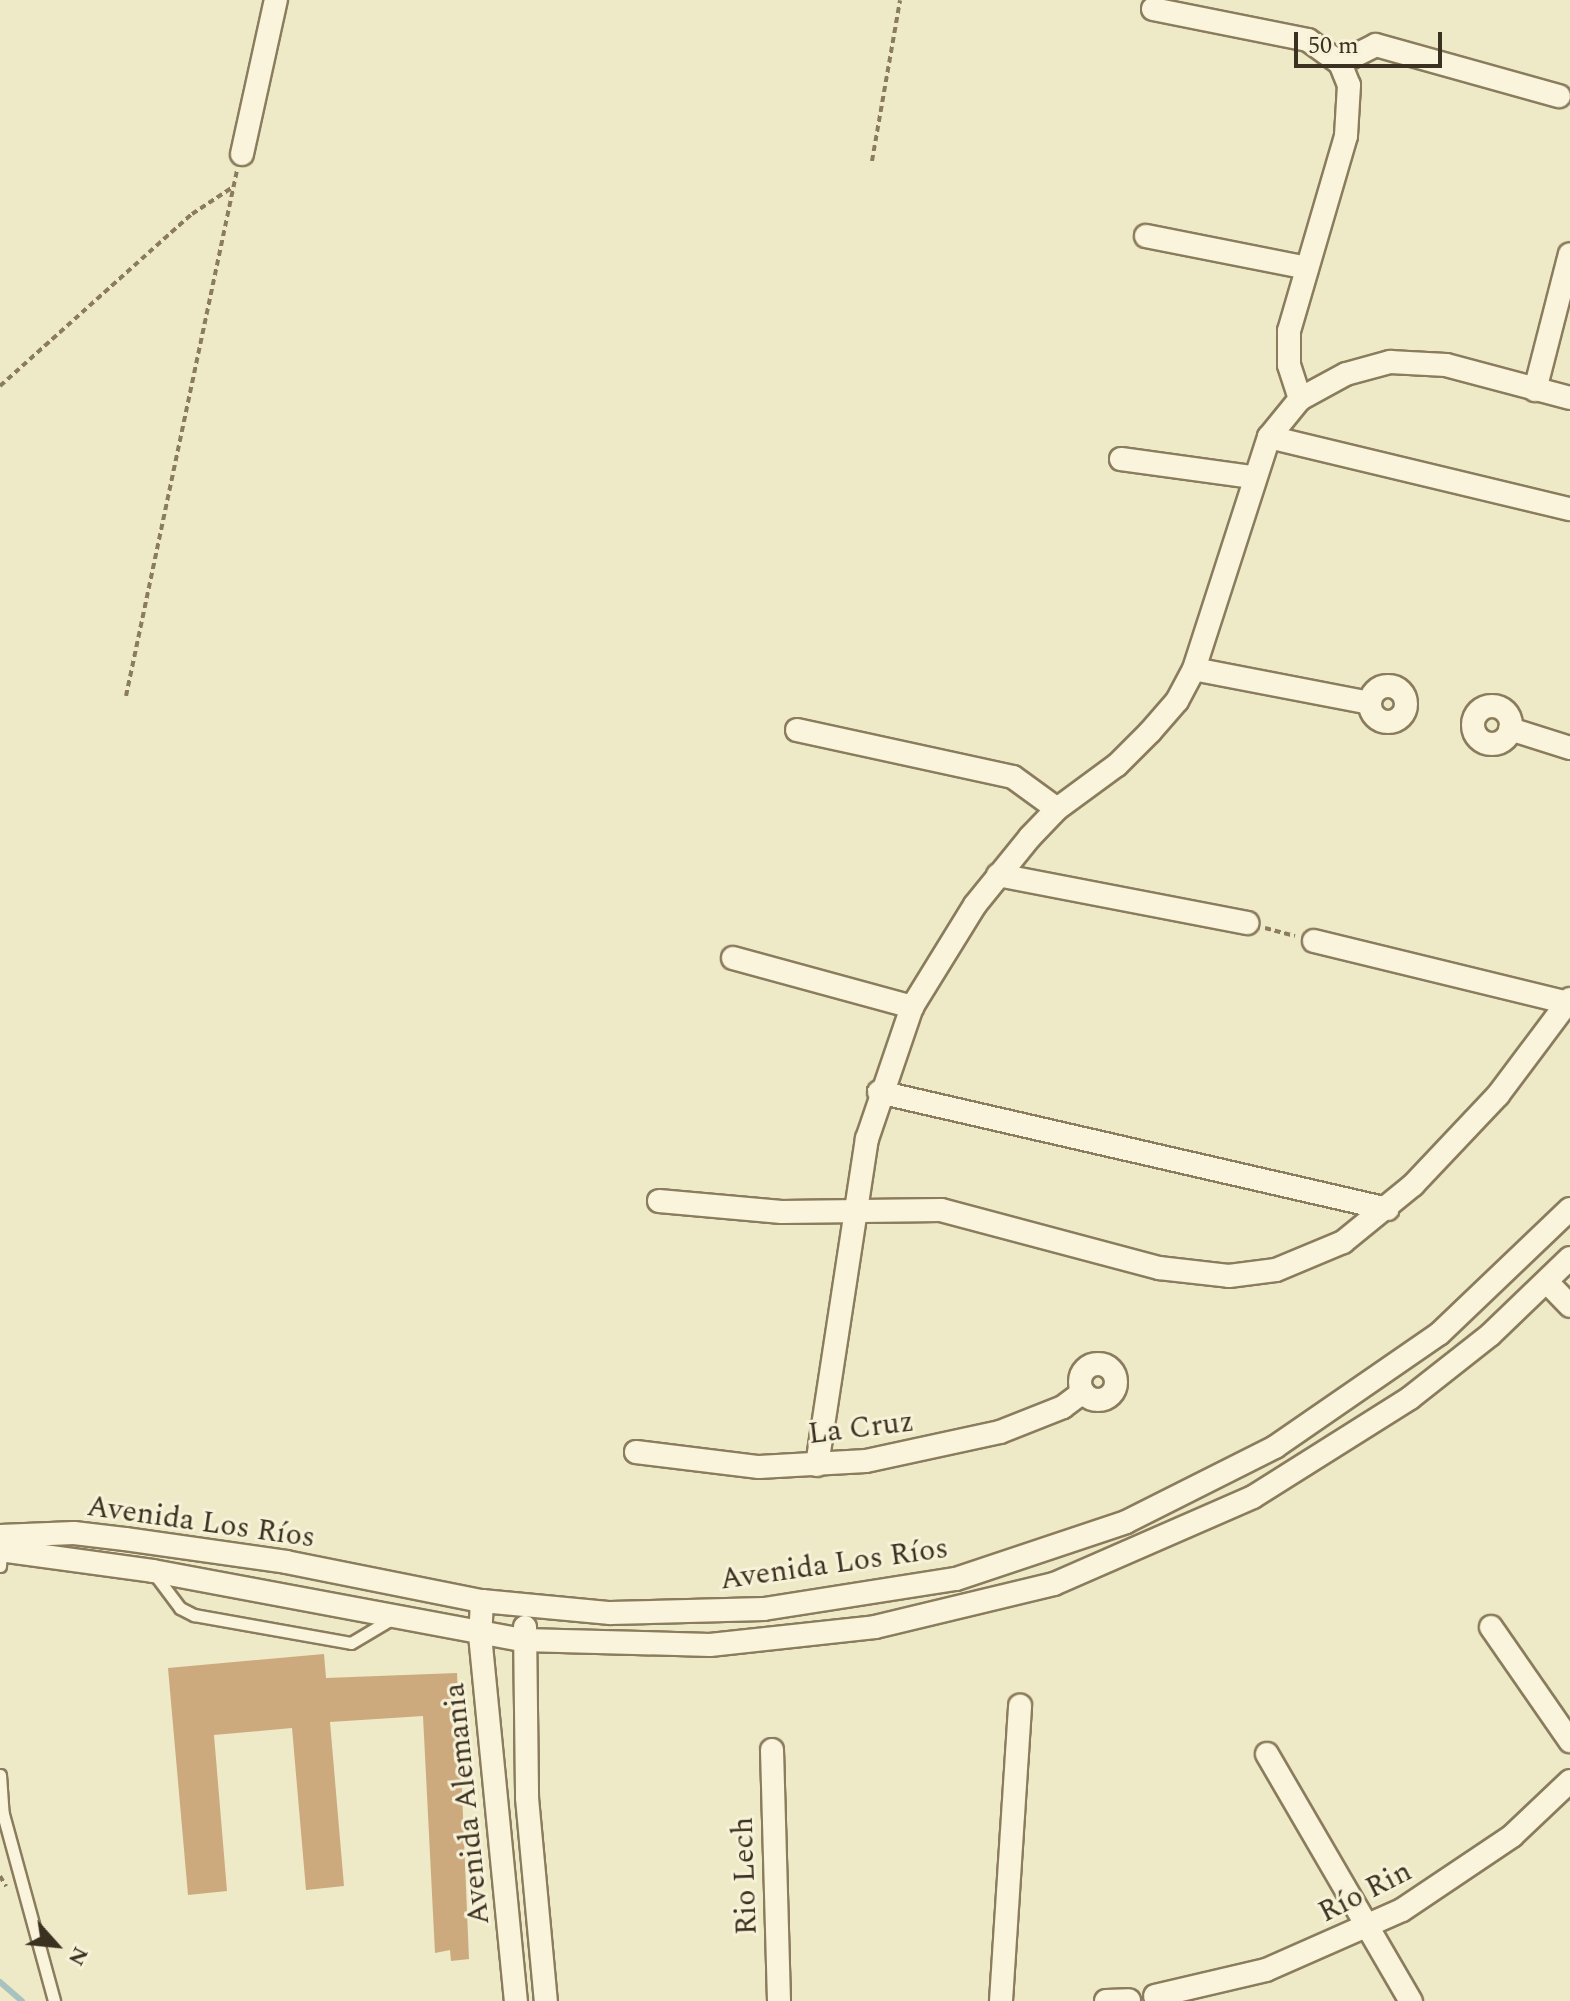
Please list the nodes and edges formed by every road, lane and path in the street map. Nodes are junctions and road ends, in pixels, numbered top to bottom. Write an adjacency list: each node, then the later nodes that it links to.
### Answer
1 (276, 0): 6 (street)
2 (900, 0): 7 (path)
3 (1153, 9): 4 (street)
4 (1340, 63): 5 (street); 11 (street)
5 (1559, 96)
6 (242, 154): 8 (path)
7 (872, 161)
8 (233, 187): 12 (path); 21 (path)
9 (1146, 236): 11 (street)
10 (1570, 254): 13 (street)
11 (1307, 268): 15 (street)
12 (0, 386)
13 (1535, 390): 14 (street); 15 (street)
14 (1570, 398)
15 (1300, 399): 16 (street)
16 (1269, 437): 18 (street); 19 (street)
17 (1121, 459): 18 (street)
18 (1253, 477): 20 (street)
19 (1570, 509)
20 (1194, 669): 22 (street); 26 (street)
21 (126, 696)
22 (1370, 703)
23 (1510, 729): 25 (street)
24 (797, 730): 26 (street)
25 (1570, 748)
26 (1057, 809): 27 (street)
27 (998, 875): 28 (street); 32 (street)
28 (1247, 923): 29 (path)
29 (1314, 941): 31 (street)
30 (733, 958): 32 (street)
31 (1569, 1001): 36 (street)
32 (912, 1007): 33 (street)
33 (879, 1092): 35 (street); 36 (street)
34 (659, 1201): 35 (street)
35 (856, 1207): 36 (street); 45 (street)
36 (1388, 1209)
37 (1570, 1209): 41 (street, Avenida Los Ríos)
38 (1570, 1258): 39 (street, Avenida Los Ríos)
39 (1547, 1282): 40 (street); 42 (street, Avenida Los Ríos)
40 (1570, 1306)
41 (1439, 1334): 42 (street); 51 (street, Avenida Los Ríos)
42 (1458, 1361): 53 (street, Avenida Los Ríos)
43 (1083, 1392): 45 (street, La Cruz)
44 (636, 1452): 45 (street, La Cruz)
45 (817, 1465)
46 (0, 1536): 47 (street, Avenida Los Ríos)
47 (125, 1539): 50 (street); 54 (street, Avenida Los Ríos)
48 (0, 1550): 49 (lane); 50 (street, Avenida Los Ríos)
49 (0, 1566)
50 (122, 1566): 52 (street, Avenida Los Ríos)
51 (995, 1569): 53 (street); 55 (street, Avenida Los Ríos)
52 (153, 1571): 56 (street, Avenida Los Ríos); 56 (lane)
53 (1003, 1599): 59 (street, Avenida Los Ríos)
54 (482, 1601): 55 (street, Avenida Los Ríos); 58 (street, Avenida Alemania)
55 (528, 1607): 59 (street, Avenida Alemania)
56 (393, 1618): 58 (street, Avenida Los Ríos)
57 (1491, 1627): 61 (street)
58 (480, 1635): 59 (street, Avenida Los Ríos); 67 (street, Avenida Alemania)
59 (523, 1640): 66 (street, Avenida Alemania)
60 (1020, 1706): 75 (street)
61 (1570, 1741)
62 (772, 1750): 74 (street, Rio Lech)
63 (1267, 1754): 68 (street)
64 (0, 1775): 71 (lane)
65 (1567, 1793): 68 (street, Río Rin)
66 (527, 1798): 67 (street); 73 (street, Avenida Alemania)
67 (497, 1799): 72 (street, Avenida Alemania)
68 (1365, 1929): 69 (street, Río Rin); 77 (street)
69 (1155, 1996)
70 (1129, 2000): 76 (street)
71 (54, 2001)
72 (516, 2001)
73 (546, 2001)
74 (779, 2001)
75 (1001, 2001)
76 (1106, 2001)
77 (1411, 2001)

